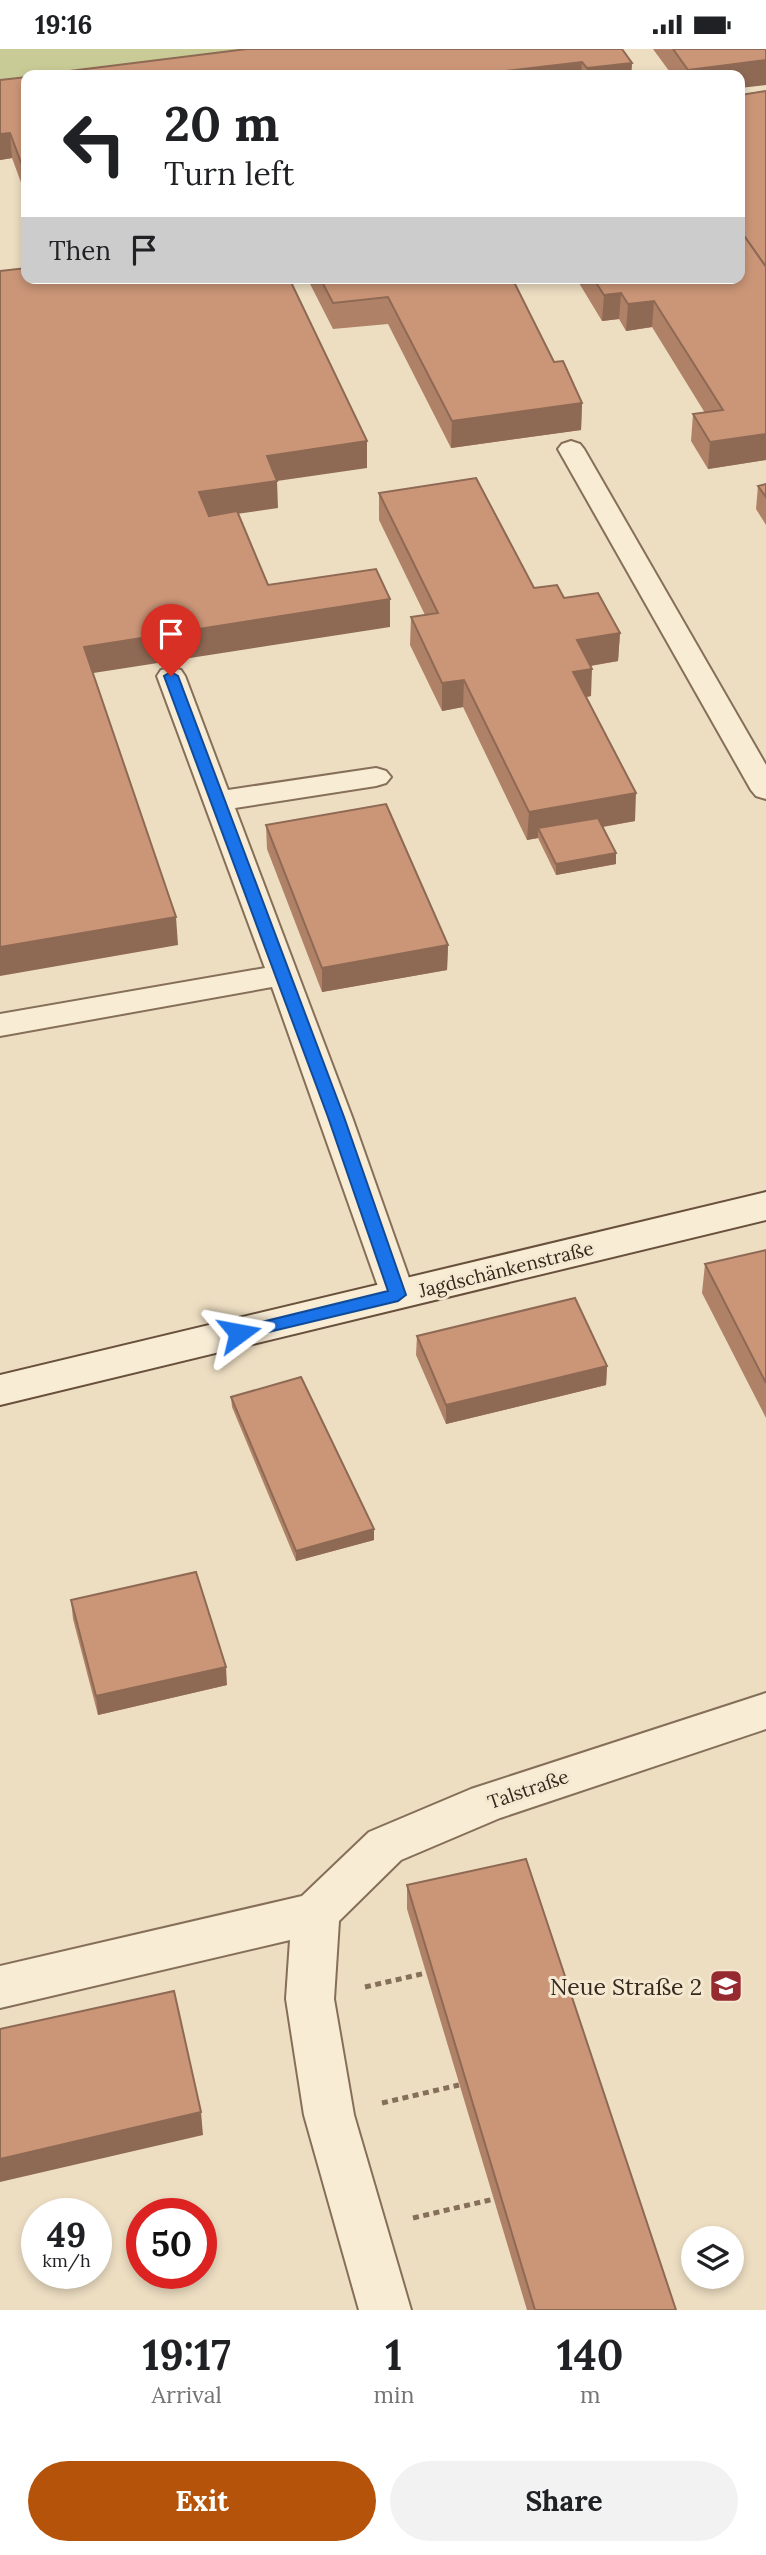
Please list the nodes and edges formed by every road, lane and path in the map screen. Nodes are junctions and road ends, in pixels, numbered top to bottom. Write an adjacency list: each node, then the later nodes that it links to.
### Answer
1 (571, 449): 4 (lane)
2 (171, 676): 5 (lane)
3 (376, 777): 5 (lane)
4 (766, 790)
5 (218, 801): 6 (lane)
6 (283, 975): 7 (lane); 9 (lane)
7 (0, 1025)
8 (766, 1206): 9 (street, Jagdschänkenstraße)
9 (398, 1295): 10 (street, Jagdschänkenstraße)
10 (0, 1390)
11 (766, 1711): 12 (street, Talstraße)
12 (316, 1913): 13 (street); 15 (street)
13 (0, 1987)
14 (459, 2085): 15 (path)
15 (328, 2115): 17 (street)
16 (494, 2199): 17 (path)
17 (362, 2230): 18 (street)
18 (385, 2310)

